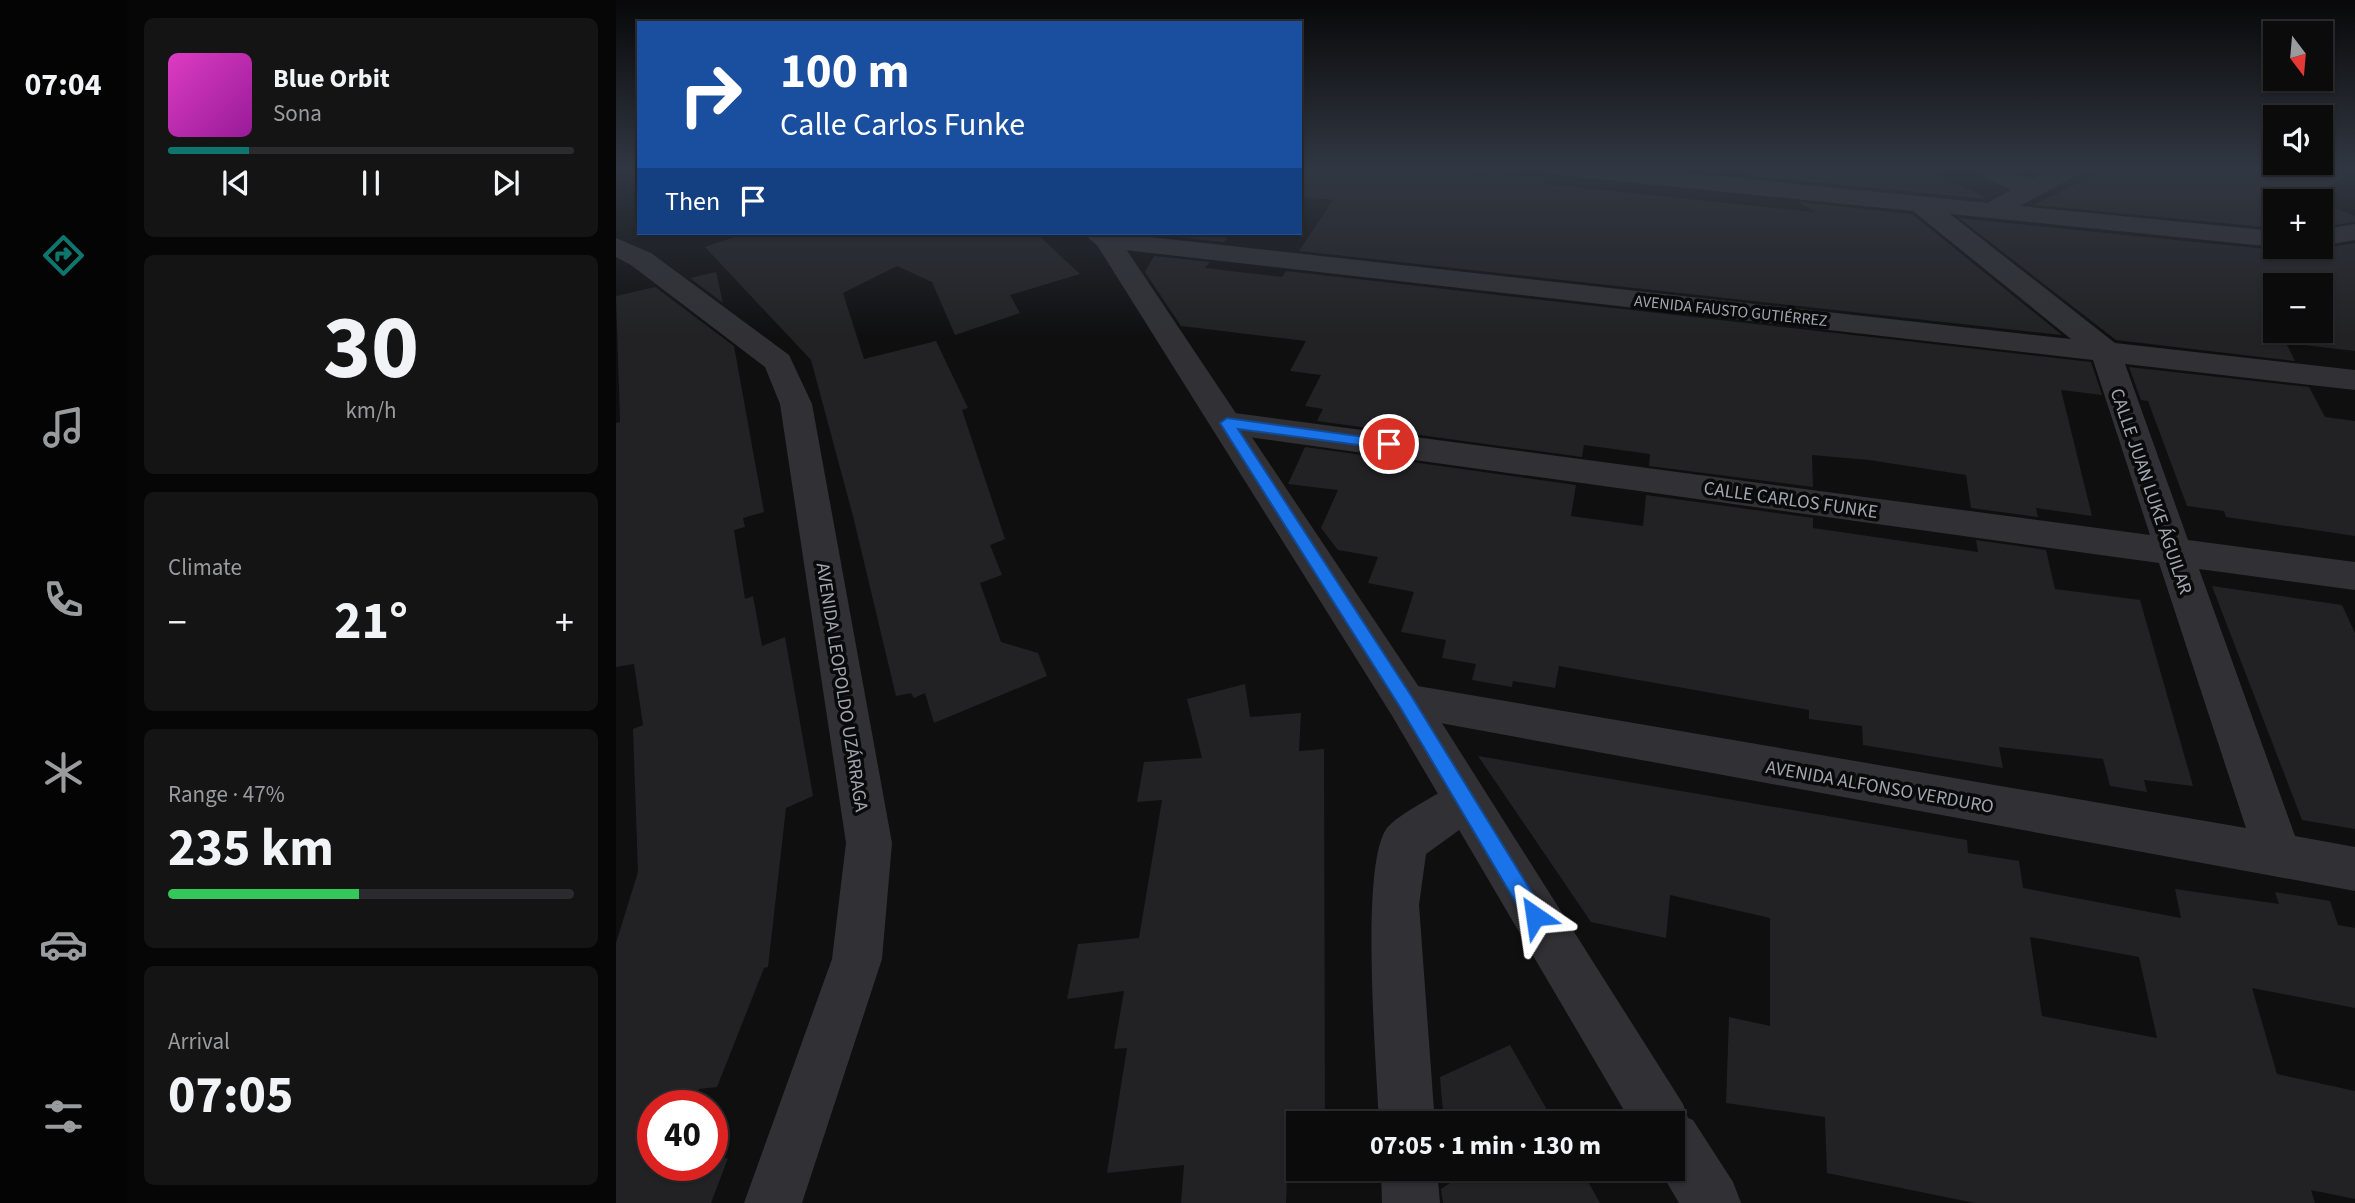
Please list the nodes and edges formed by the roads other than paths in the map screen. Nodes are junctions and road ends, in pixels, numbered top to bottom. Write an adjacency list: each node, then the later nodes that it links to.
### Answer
1 (1946, 224): 8 (street)
2 (2124, 224): 6 (street)
3 (2355, 232): 5 (street)
4 (1101, 236): 8 (street, AVENIDA FAUSTO GUTIÉRREZ); 10 (street)
5 (2333, 236)
6 (2263, 238)
7 (616, 246): 21 (street, AVENIDA LEOPOLDO UZÁRRAGA)
8 (2105, 351): 9 (street, AVENIDA FAUSTO GUTIÉRREZ); 11 (street, CALLE JUAN LUKE ÁGUILAR)
9 (2355, 380)
10 (1227, 423): 11 (street, CALLE CARLOS FUNKE); 13 (street)
11 (2172, 550): 12 (street, CALLE CARLOS FUNKE); 15 (street, CALLE JUAN LUKE ÁGUILAR)
12 (2355, 576)
13 (1406, 702): 14 (street); 15 (street, AVENIDA ALFONSO VERDURO)
14 (1464, 801): 17 (street); 18 (street)
15 (2279, 856): 16 (street, AVENIDA ALFONSO VERDURO)
16 (2355, 869)
17 (1406, 1111)
18 (1655, 1111)
19 (1685, 1159): 23 (street)
20 (1410, 1181): 22 (street)
21 (773, 1203)
22 (1411, 1203)
23 (1712, 1203)

